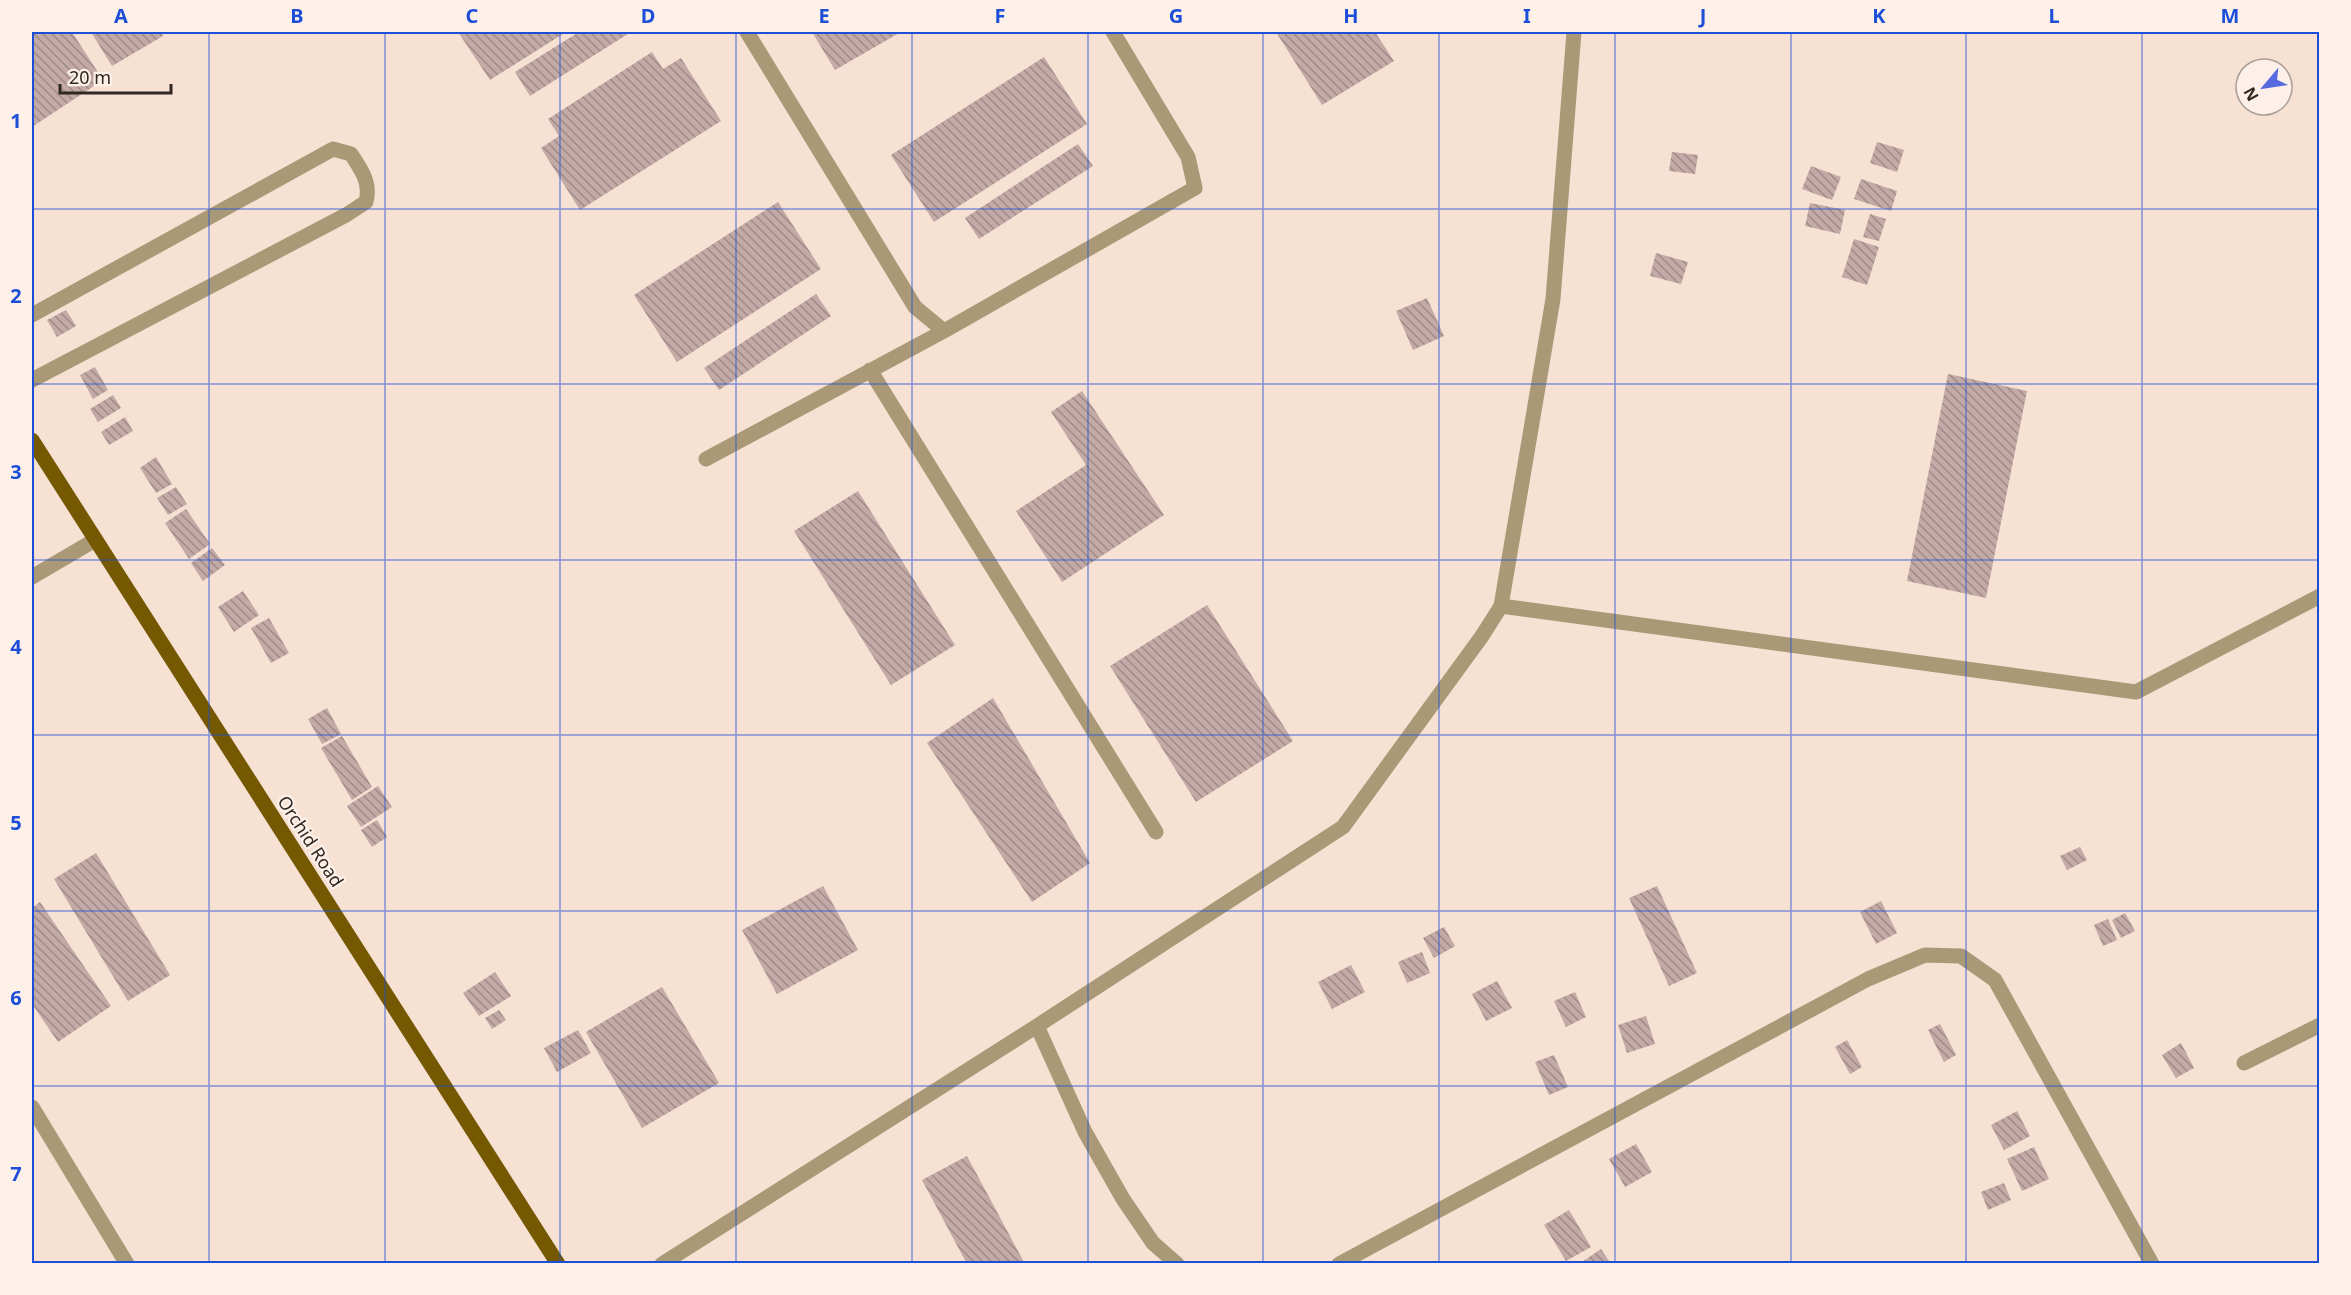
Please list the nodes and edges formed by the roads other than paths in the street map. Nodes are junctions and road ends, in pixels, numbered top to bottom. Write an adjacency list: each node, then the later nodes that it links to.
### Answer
1 (747, 32): 5 (street)
2 (1113, 32): 5 (street)
3 (1574, 32): 13 (street)
4 (32, 315): 7 (street)
5 (944, 331): 6 (street)
6 (870, 370): 9 (street); 14 (street)
7 (32, 380)
8 (32, 440): 10 (main road, Orchid Road)
9 (706, 459)
10 (95, 540): 11 (street); 20 (main road, Orchid Road)
11 (32, 577)
12 (2319, 596): 13 (street)
13 (1501, 606): 16 (street)
14 (1156, 832)
15 (2319, 1025): 17 (street)
16 (1037, 1026): 21 (street); 22 (street)
17 (2244, 1063)
18 (32, 1107): 19 (street)
19 (127, 1263)
20 (558, 1263)
21 (662, 1263)
22 (1177, 1263)
23 (1339, 1263): 24 (street)
24 (2152, 1263)

